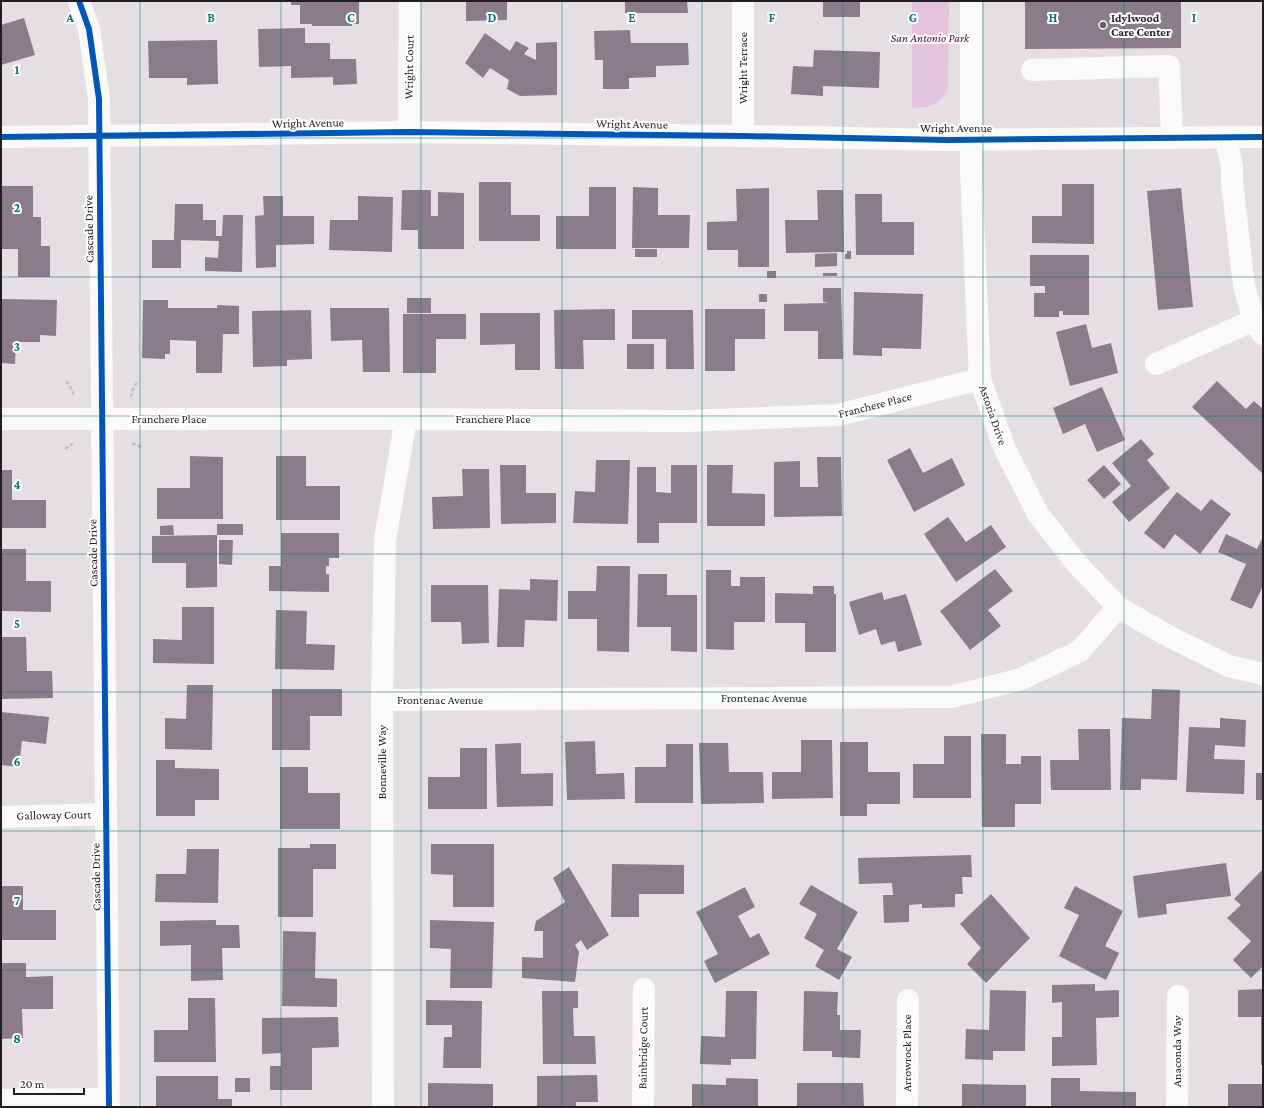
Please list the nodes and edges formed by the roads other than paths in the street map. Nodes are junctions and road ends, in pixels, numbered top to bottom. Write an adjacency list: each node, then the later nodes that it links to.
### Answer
1 (80, 1): 7 (street, Cascade Drive)
2 (410, 1): 6 (street, Wright Court)
3 (743, 1): 8 (street, Wright Terrace)
4 (970, 1): 13 (street, Astoria Drive)
5 (1032, 70): 10 (street)
6 (409, 132): 7 (street, Wright Avenue); 8 (street, Wright Avenue)
7 (100, 136): 9 (street, Wright Avenue); 18 (street, Cascade Drive)
8 (743, 136): 13 (street, Wright Avenue)
9 (1, 137)
10 (1172, 137): 11 (street, Wright Avenue); 13 (street, Wright Avenue)
11 (1225, 137): 12 (street, Wright Avenue); 14 (street)
12 (1263, 137)
13 (970, 140): 16 (street, Astoria Drive)
14 (1258, 327): 15 (street)
15 (1156, 364)
16 (980, 379): 19 (street, Franchere Place); 20 (street, Astoria Drive)
17 (1, 419): 18 (street, Franchere Place)
18 (102, 419): 19 (street, Franchere Place); 23 (street, Cascade Drive)
19 (406, 419): 22 (street, Bonneville Way)
20 (1118, 607): 21 (street, Astoria Drive); 22 (street, Frontenac Avenue)
21 (1263, 674)
22 (382, 700): 30 (street, Bonneville Way)
23 (106, 814): 24 (street, Galloway Court); 29 (street, Cascade Drive)
24 (1, 816)
25 (644, 989): 31 (street, Bainbridge Court)
26 (1178, 996): 33 (street, Anaconda Way)
27 (908, 1000): 32 (street, Arrowrock Place)
28 (1, 1100): 29 (street)
29 (109, 1103)
30 (382, 1107)
31 (643, 1107)
32 (907, 1107)
33 (1177, 1107)

